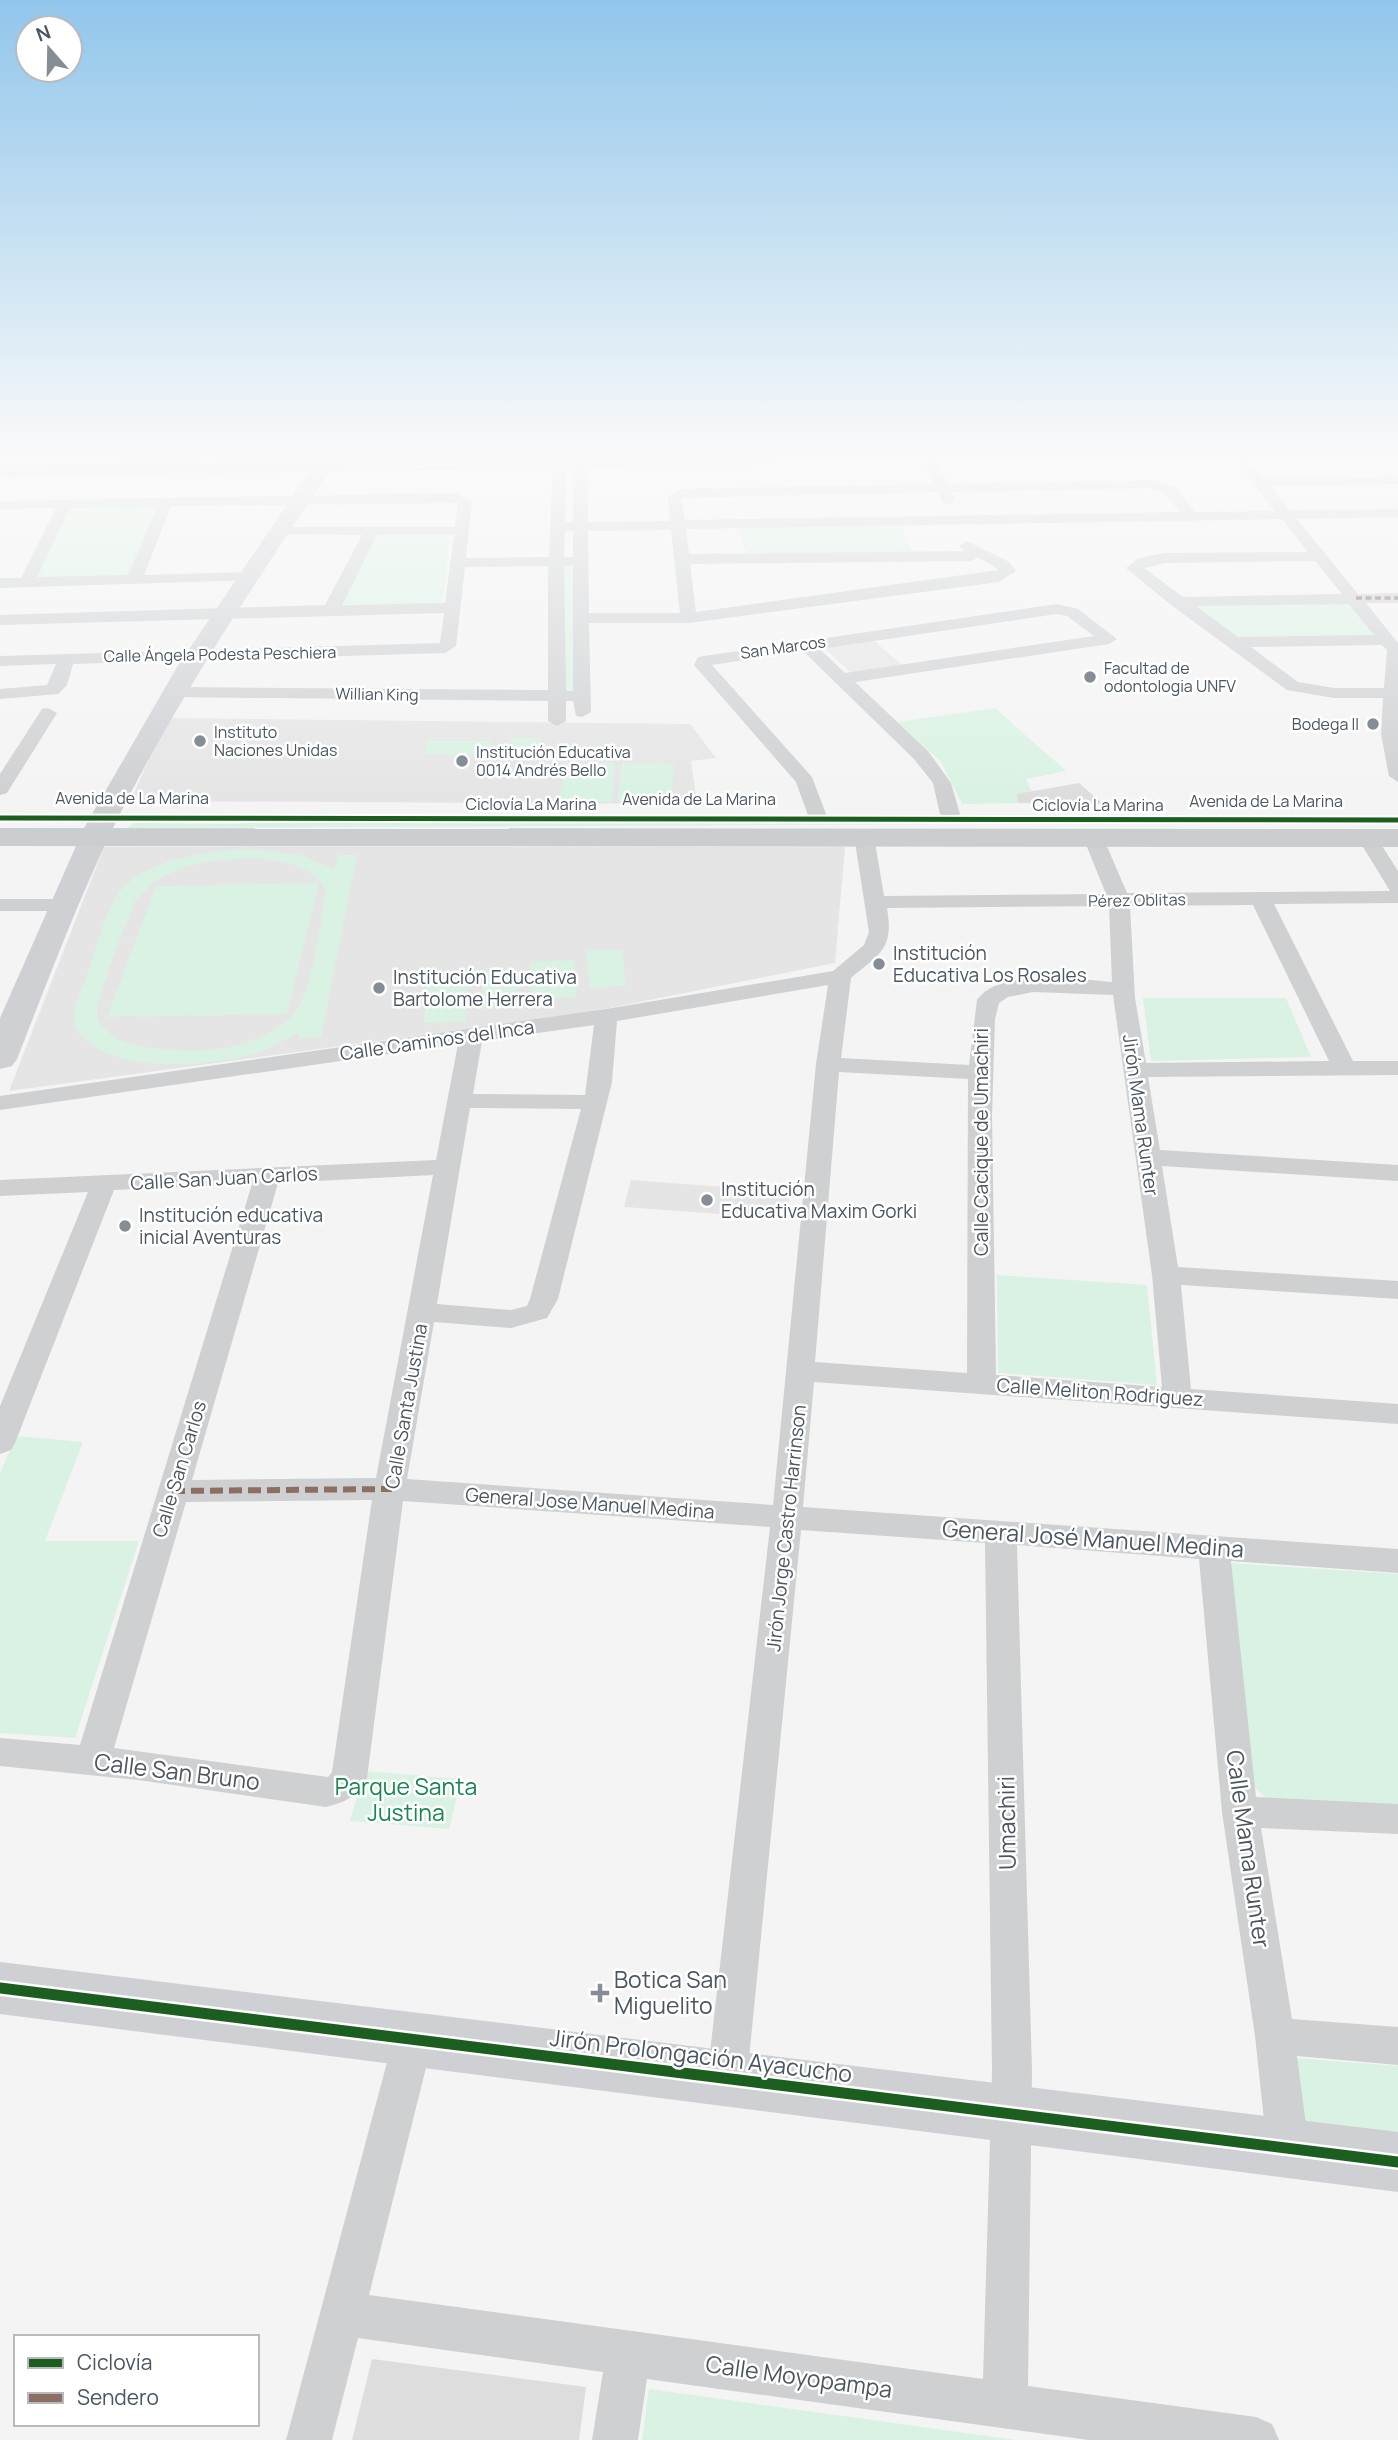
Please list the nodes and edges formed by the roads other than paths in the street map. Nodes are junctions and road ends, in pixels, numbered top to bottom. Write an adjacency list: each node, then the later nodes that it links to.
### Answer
1 (31, 573): 17 (street)
2 (137, 573): 15 (street)
3 (250, 573): 13 (street)
4 (353, 573): 22 (street)
5 (457, 573): 21 (street)
6 (556, 573): 41 (street)
7 (581, 573): 25 (street)
8 (684, 573): 26 (street)
9 (978, 573): 14 (street)
10 (1006, 573): 14 (street)
11 (1140, 573): 20 (street)
12 (1335, 573): 18 (street)
13 (247, 577): 15 (street); 23 (street)
14 (981, 579): 26 (street)
15 (134, 580): 17 (street)
16 (0, 583): 17 (street)
17 (26, 583)
18 (1356, 598): 19 (street); 20 (street); 29 (street)
19 (1398, 598)
20 (1177, 602): 30 (street)
21 (452, 608): 22 (street); 32 (street, Calle Ángela Podesta Peschiera)
22 (331, 610): 23 (street)
23 (224, 613): 24 (street); 32 (street)
24 (124, 616): 27 (street); 33 (street)
25 (582, 618): 26 (street); 42 (street)
26 (689, 618)
27 (43, 619): 28 (street); 35 (street)
28 (0, 620)
29 (1390, 640): 30 (street); 39 (street)
30 (1231, 642): 39 (street)
31 (805, 644): 37 (street); 37 (street, San Marcos); 51 (street, San Marcos)
32 (197, 654): 33 (street, Calle Ángela Podesta Peschiera); 38 (street)
33 (108, 656): 34 (street, Calle Ángela Podesta Peschiera)
34 (67, 657): 35 (street, Calle Ángela Podesta Peschiera); 40 (street)
35 (27, 660): 36 (street, Calle Ángela Podesta Peschiera)
36 (0, 661)
37 (840, 679): 52 (street)
38 (173, 691): 41 (street, Willian King); 54 (street)
39 (1396, 693): 45 (street)
40 (0, 694)
41 (555, 696): 42 (street, Willian King); 44 (street)
42 (582, 705)
43 (48, 713): 47 (street)
44 (557, 721)
45 (1394, 734): 48 (street)
46 (0, 751): 47 (street)
47 (26, 751): 49 (street)
48 (1398, 776)
49 (0, 789)
50 (0, 811): 54 (main road, Avenida de La Marina)
51 (816, 814): 52 (main road, Avenida de La Marina); 54 (main road, Avenida de La Marina)
52 (950, 814): 53 (main road, Avenida de La Marina)
53 (1398, 815)
54 (100, 825): 56 (main road, Avenida de La Marina); 57 (main road, Avenida de La Marina); 68 (street)
55 (1398, 827): 59 (main road)
56 (864, 836): 58 (main road, Avenida de La Marina); 66 (street)
57 (0, 837)
58 (1093, 837): 59 (main road, Avenida de La Marina); 65 (street, Jirón Mama Runter)
59 (1192, 837): 60 (main road, Avenida de La Marina)
60 (1367, 837): 61 (main road, Avenida de La Marina); 62 (street)
61 (1398, 838)
62 (1398, 888)
63 (1398, 897): 64 (street, Pérez Oblitas)
64 (1261, 898): 65 (street, Pérez Oblitas); 77 (street)
65 (1119, 900): 66 (street, Pérez Oblitas); 70 (street, Jirón Mama Runter)
66 (877, 902): 69 (street)
67 (0, 905): 68 (street)
68 (65, 905): 72 (street)
69 (840, 976): 71 (street, Calle Caminos del Inca); 75 (street, Jirón Jorge Castro Harrinson)
70 (1124, 989): 78 (street, Jirón Mama Runter); 79 (street, Calle Cacique de Umachiri)
71 (606, 1016): 73 (street, Calle Caminos del Inca); 81 (street)
72 (8, 1023): 74 (street)
73 (471, 1035): 80 (street, Calle Santa Justina); 82 (street, Calle Caminos del Inca)
74 (0, 1059)
75 (828, 1065): 79 (street); 92 (street, Jirón Jorge Castro Harrinson)
76 (1398, 1068): 77 (street)
77 (1345, 1069): 78 (street)
78 (1136, 1070): 83 (street, Jirón Mama Runter)
79 (980, 1073): 93 (street, Calle Cacique de Umachiri)
80 (460, 1101): 81 (street); 84 (street, Calle Santa Justina)
81 (595, 1102): 91 (street)
82 (0, 1103)
83 (1147, 1157): 85 (street); 89 (street, Jirón Mama Runter)
84 (449, 1167): 86 (street, Calle San Juan Carlos); 91 (street, Calle Santa Justina)
85 (1398, 1173)
86 (267, 1177): 87 (street, Calle San Juan Carlos); 98 (street, Calle San Carlos)
87 (104, 1184): 88 (street, Calle San Juan Carlos); 96 (street)
88 (0, 1188)
89 (1166, 1275): 90 (street); 94 (street, Jirón Mama Runter)
90 (1398, 1290)
91 (423, 1312): 97 (street, Calle Santa Justina)
92 (801, 1371): 93 (street, Calle Meliton Rodriguez); 99 (street, Jirón Jorge Castro Harrinson)
93 (982, 1383): 94 (street, Calle Meliton Rodriguez)
94 (1177, 1397): 95 (street, Calle Meliton Rodriguez)
95 (1398, 1414)
96 (0, 1443)
97 (392, 1489): 98 (street); 99 (street, General Jose Manuel Medina); 105 (street, Calle Santa Justina)
98 (172, 1490): 104 (street, Calle San Carlos)
99 (787, 1517): 100 (street, General José Manuel Medina); 112 (street, Jirón Jorge Castro Harrinson)
100 (1001, 1532): 101 (street, General José Manuel Medina); 113 (street, Umachiri)
101 (1214, 1548): 102 (street, General José Manuel Medina); 106 (street, Calle Mama Runter)
102 (1398, 1561)
103 (0, 1752): 104 (street, Calle San Bruno)
104 (93, 1761): 105 (street, Calle San Bruno)
105 (349, 1779)
106 (1240, 1812): 107 (street); 109 (street, Calle Mama Runter)
107 (1398, 1819)
108 (0, 1988): 110 (street, Jirón Prolongación Ayacucho)
109 (1275, 2036): 111 (street); 114 (street, Calle Mama Runter)
110 (413, 2040): 112 (street, Jirón Prolongación Ayacucho); 116 (street)
111 (1398, 2046)
112 (727, 2079): 113 (street, Jirón Prolongación Ayacucho)
113 (1012, 2114): 114 (street, Jirón Prolongación Ayacucho); 118 (street)
114 (1288, 2148): 115 (street, Jirón Prolongación Ayacucho)
115 (1398, 2162)
116 (342, 2314): 117 (street, Calle Moyopampa); 119 (street)
117 (628, 2354): 118 (street, Calle Moyopampa); 120 (street)
118 (1004, 2406): 121 (street, Calle Moyopampa)
119 (309, 2440)
120 (615, 2440)
121 (1256, 2440)

